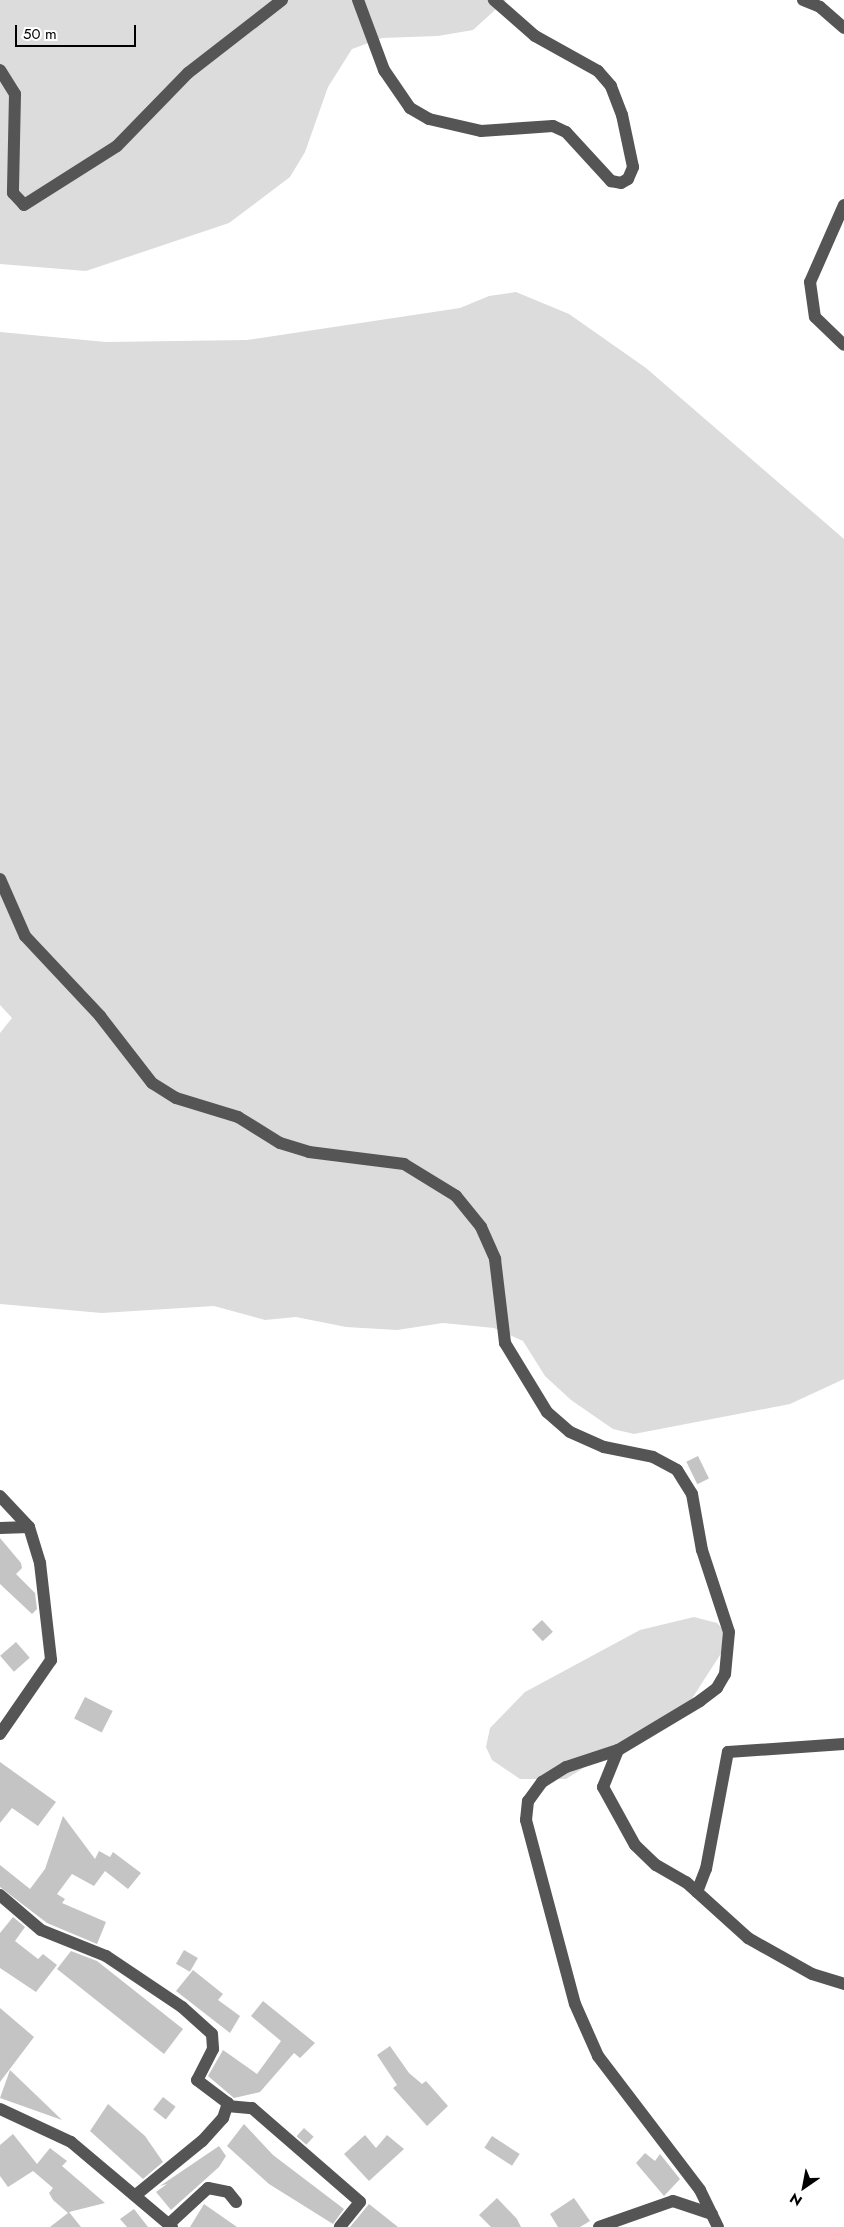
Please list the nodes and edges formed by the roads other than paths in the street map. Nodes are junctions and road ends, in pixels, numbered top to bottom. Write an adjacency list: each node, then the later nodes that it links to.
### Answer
1 (282, 0): 6 (street)
2 (358, 0): 3 (street)
3 (494, 0)
4 (802, 0): 5 (street)
5 (844, 28)
6 (0, 70)
7 (844, 205): 8 (street)
8 (844, 345)
9 (0, 879): 15 (street)
10 (0, 1496): 11 (street)
11 (29, 1527): 12 (street); 13 (street)
12 (0, 1528)
13 (0, 1734)
14 (844, 1744): 16 (street)
15 (618, 1750): 16 (street); 23 (street)
16 (697, 1892): 18 (street)
17 (0, 1895): 19 (street)
18 (844, 1984)
19 (227, 2106): 21 (street); 25 (street)
20 (0, 2109): 21 (street)
21 (137, 2194): 24 (street)
22 (236, 2202): 24 (street)
23 (712, 2214): 26 (street); 27 (street)
24 (171, 2226)
25 (340, 2227)
26 (599, 2227)
27 (718, 2227)

